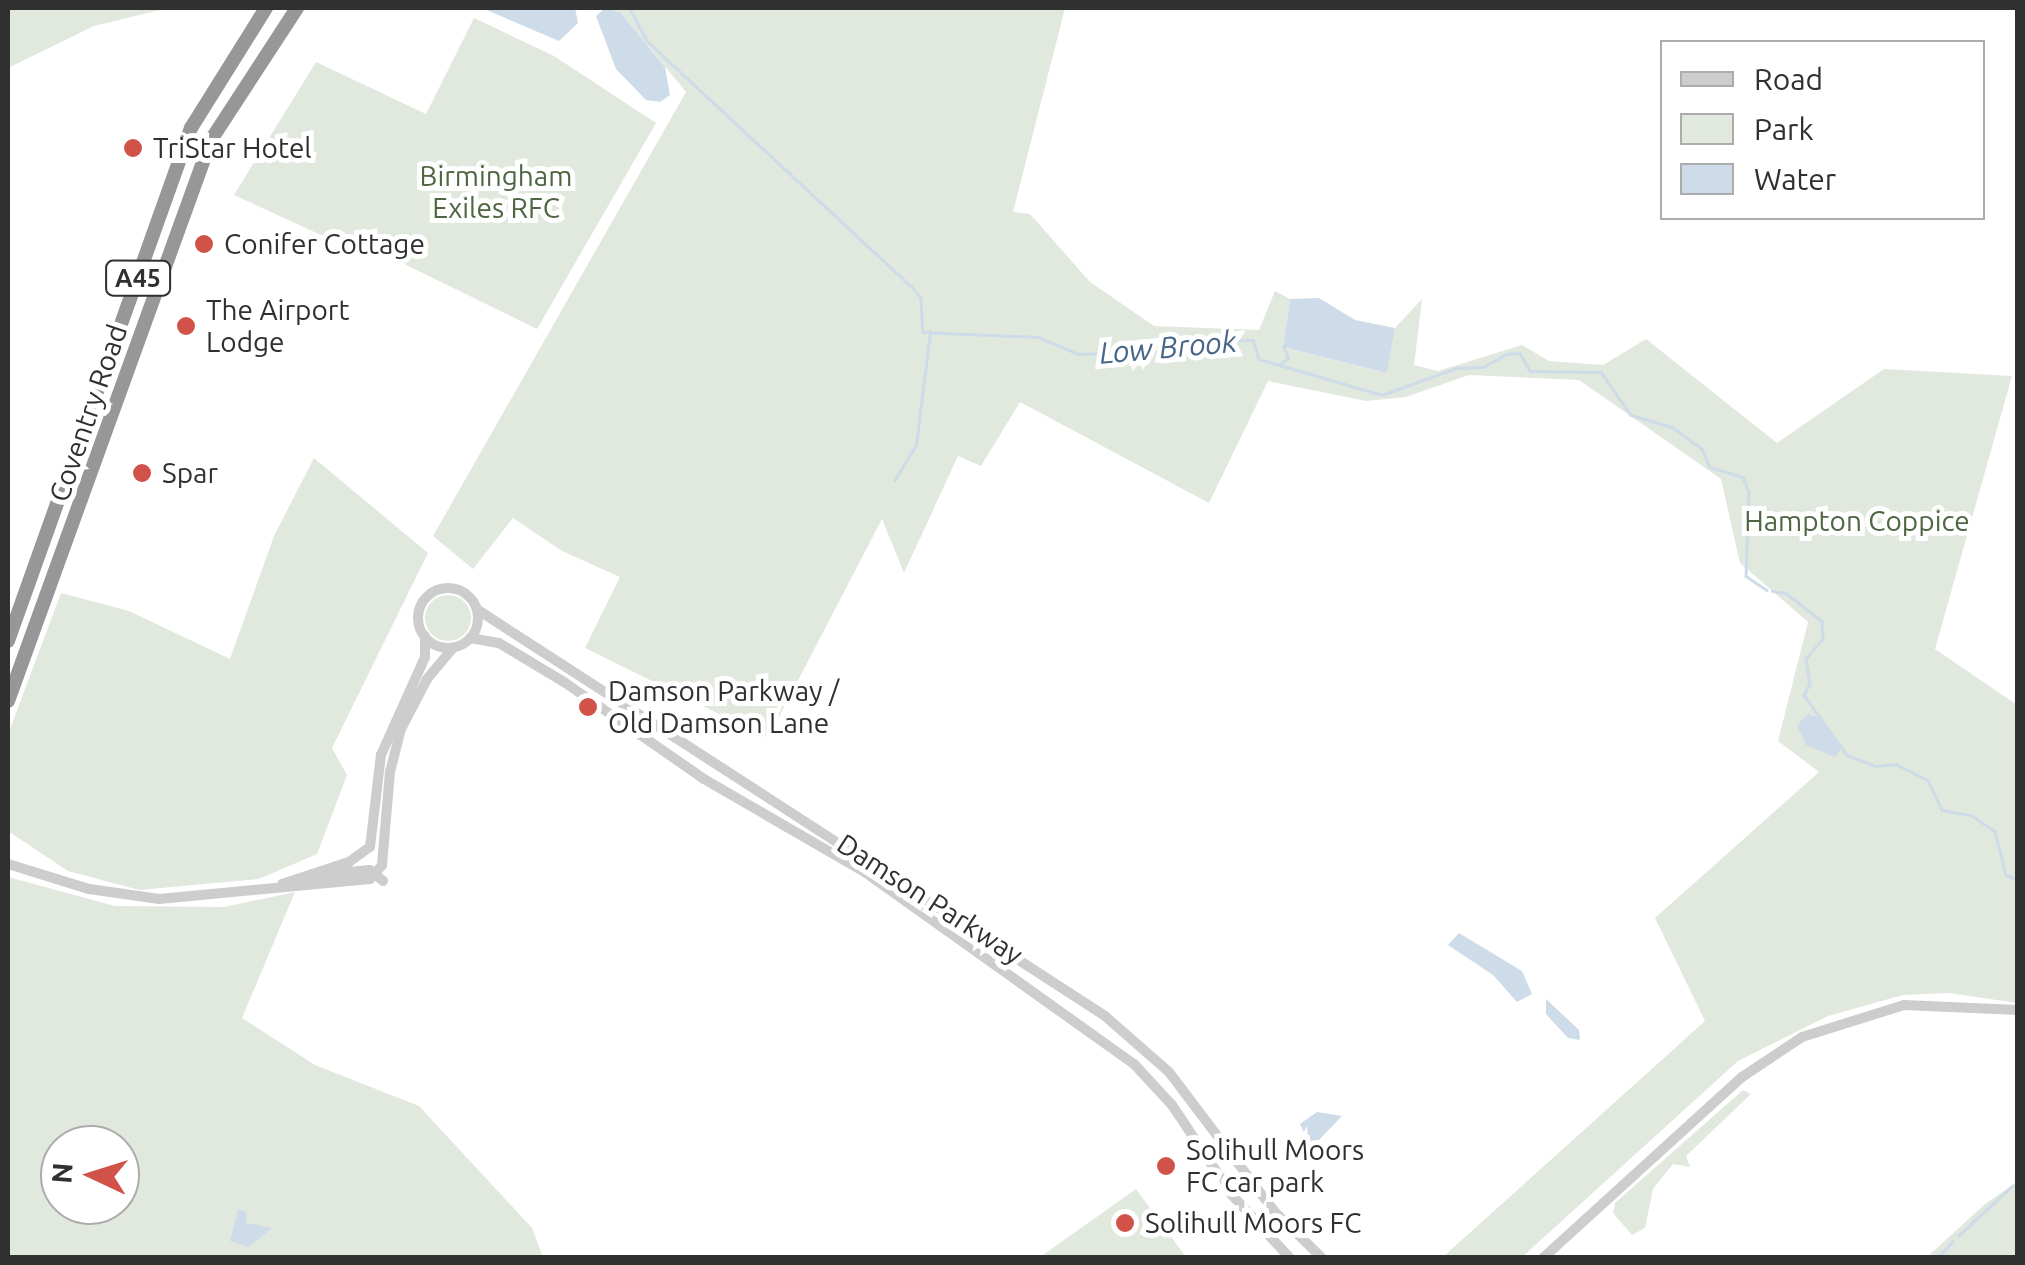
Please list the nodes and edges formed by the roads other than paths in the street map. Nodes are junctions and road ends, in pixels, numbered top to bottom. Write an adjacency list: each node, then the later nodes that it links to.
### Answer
1 (266, 8): 7 (highway, Coventry Road / A45)
2 (297, 8): 4 (highway, Coventry Road / A45)
3 (478, 610): 5 (street, Damson Parkway); 6 (street); 18 (street, Damson Parkway)
4 (41, 621): 9 (highway); 10 (highway, Coventry Road / A45)
5 (425, 636): 8 (street); 14 (street, Damson Parkway)
6 (470, 638): 8 (street); 19 (street, Damson Parkway)
7 (8, 640)
8 (453, 648): 15 (street)
9 (8, 678)
10 (8, 702)
11 (8, 855): 13 (street, Damson Parkway)
12 (8, 864): 13 (street, Damson Parkway)
13 (24, 868): 16 (street, Damson Parkway)
14 (296, 878): 15 (street); 16 (street, Damson Parkway)
15 (380, 878): 16 (street, Damson Parkway)
16 (278, 885)
17 (2018, 1010): 22 (street)
18 (1297, 1236): 20 (street); 21 (street, Damson Parkway)
19 (1290, 1258)
20 (1310, 1258)
21 (1322, 1258)
22 (1543, 1258)

